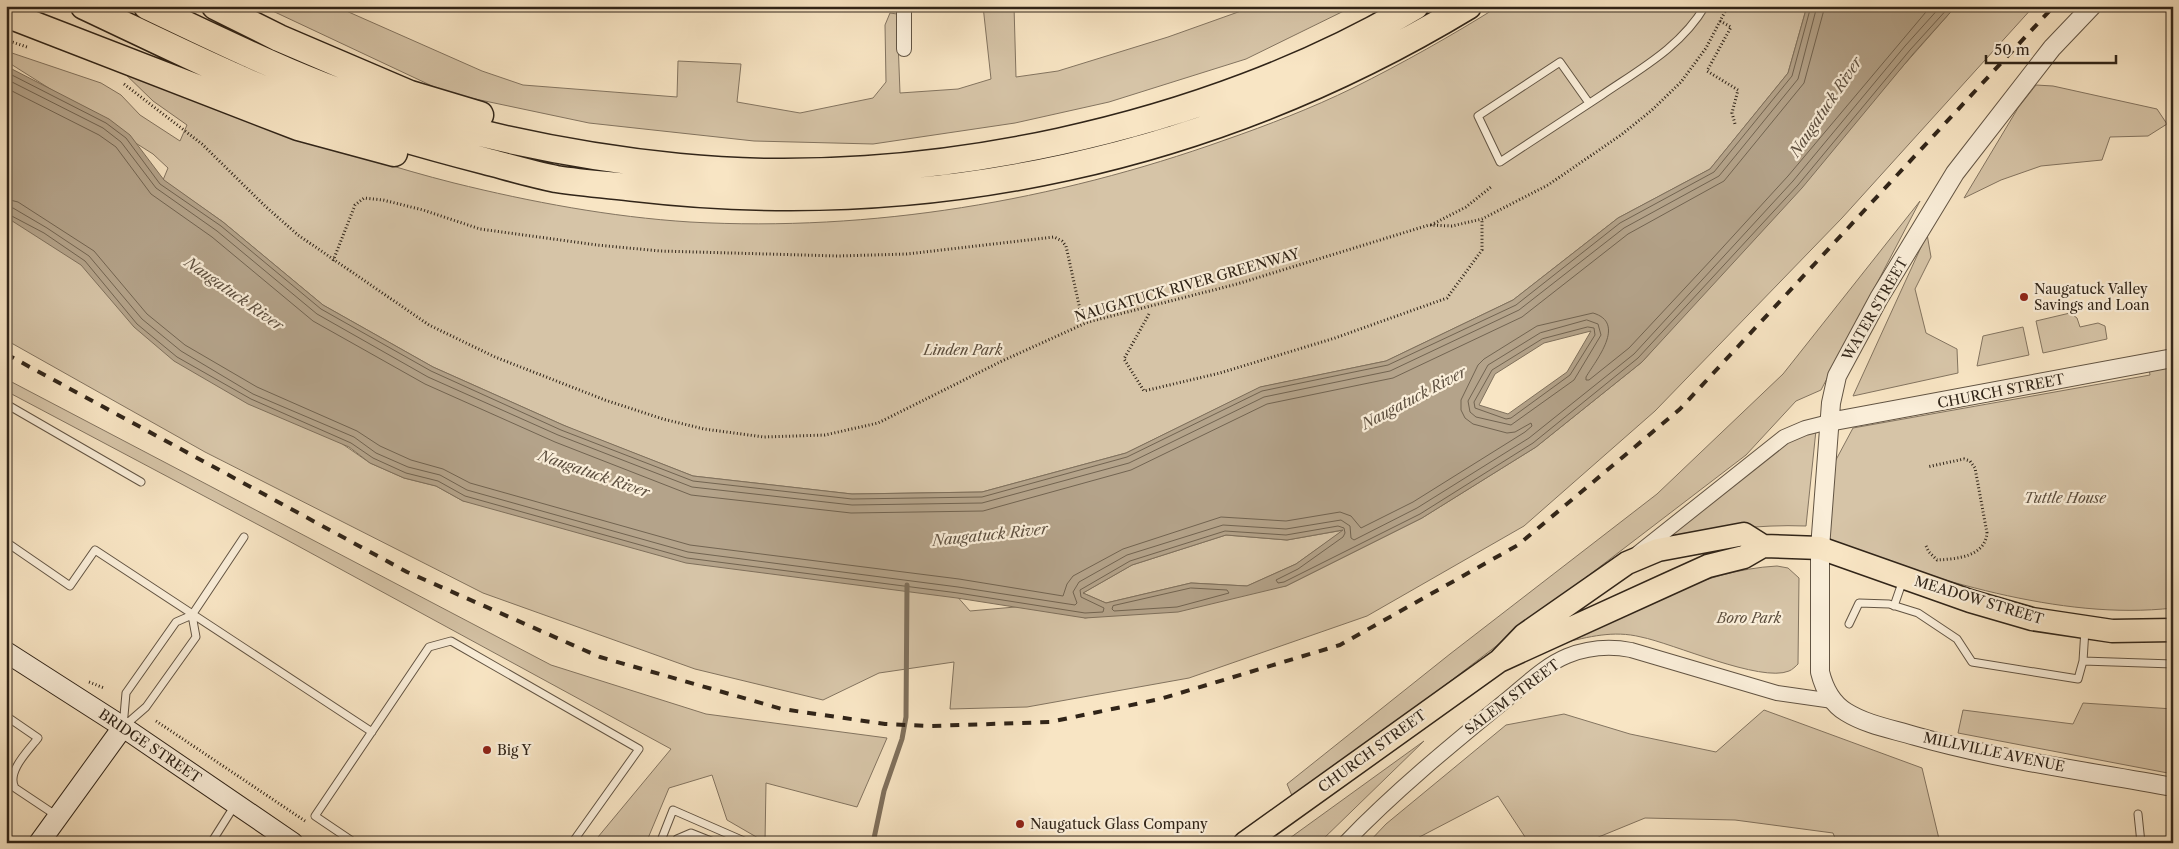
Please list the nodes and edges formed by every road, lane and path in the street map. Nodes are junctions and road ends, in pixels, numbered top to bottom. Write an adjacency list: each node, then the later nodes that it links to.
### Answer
1 (84, 6): 20 (highway)
2 (147, 6): 18 (highway)
3 (214, 6): 18 (highway)
4 (904, 6): 14 (street)
5 (1416, 6): 18 (highway)
6 (1468, 6): 20 (highway)
7 (1705, 6): 16 (lane)
8 (1728, 6): 11 (path, NAUGATUCK RIVER GREENWAY)
9 (2092, 6): 28 (street, WATER STREET)
10 (6, 14): 20 (highway)
11 (1720, 21): 17 (path); 21 (path, NAUGATUCK RIVER GREENWAY)
12 (6, 40): 13 (path)
13 (30, 48)
14 (904, 49)
15 (117, 80): 23 (path, NAUGATUCK RIVER GREENWAY)
16 (1589, 103): 16 (lane)
17 (1735, 124)
18 (678, 167)
19 (1492, 187): 22 (path)
20 (702, 195)
21 (1482, 219): 22 (path, NAUGATUCK RIVER GREENWAY); 24 (path)
22 (1429, 226): 25 (path, NAUGATUCK RIVER GREENWAY)
23 (333, 261): 25 (path, NAUGATUCK RIVER GREENWAY); 25 (path)
24 (1149, 314)
25 (1088, 322)
26 (2173, 358): 28 (street, CHURCH STREET)
27 (6, 404): 30 (lane)
28 (1829, 422): 35 (street, MILLVILLE AVENUE); 36 (street)
29 (1927, 467): 34 (path)
30 (141, 482)
31 (244, 537): 39 (lane)
32 (6, 542): 39 (lane)
33 (1763, 546): 35 (main road, CHURCH STREET); 36 (main road, CHURCH STREET); 44 (main road, CHURCH STREET)
34 (1926, 546)
35 (1820, 548): 37 (main road, MEADOW STREET); 47 (street, MILLVILLE AVENUE)
36 (1626, 563): 44 (main road, CHURCH STREET)
37 (1904, 577): 38 (lane); 41 (main road, MEADOW STREET)
38 (1894, 606): 40 (lane); 45 (lane)
39 (192, 614): 50 (lane); 50 (lane); 51 (lane)
40 (1849, 624)
41 (2085, 629): 42 (main road, MEADOW STREET); 45 (lane)
42 (2173, 630)
43 (6, 652): 50 (main road, BRIDGE STREET)
44 (1499, 661): 68 (main road, CHURCH STREET)
45 (2083, 661): 46 (lane)
46 (2173, 664)
47 (1833, 701): 52 (street, MILLVILLE AVENUE); 69 (street, SALEM STREET)
48 (6, 716): 55 (lane)
49 (156, 721): 56 (path)
50 (123, 726): 53 (main road, BRIDGE STREET); 55 (main road)
51 (372, 732): 61 (lane); 62 (lane)
52 (2173, 787)
53 (236, 803): 59 (lane); 60 (main road, BRIDGE STREET)
54 (2138, 814): 70 (lane)
55 (58, 817): 58 (main road)
56 (312, 827)
57 (691, 833): 64 (lane); 65 (lane); 66 (lane)
58 (39, 843)
59 (211, 843)
60 (293, 843)
61 (355, 843)
62 (572, 843)
63 (660, 843): 67 (lane)
64 (675, 843)
65 (700, 843)
66 (716, 843)
67 (743, 843)
68 (1245, 843)
69 (1345, 843)
70 (2142, 843)

